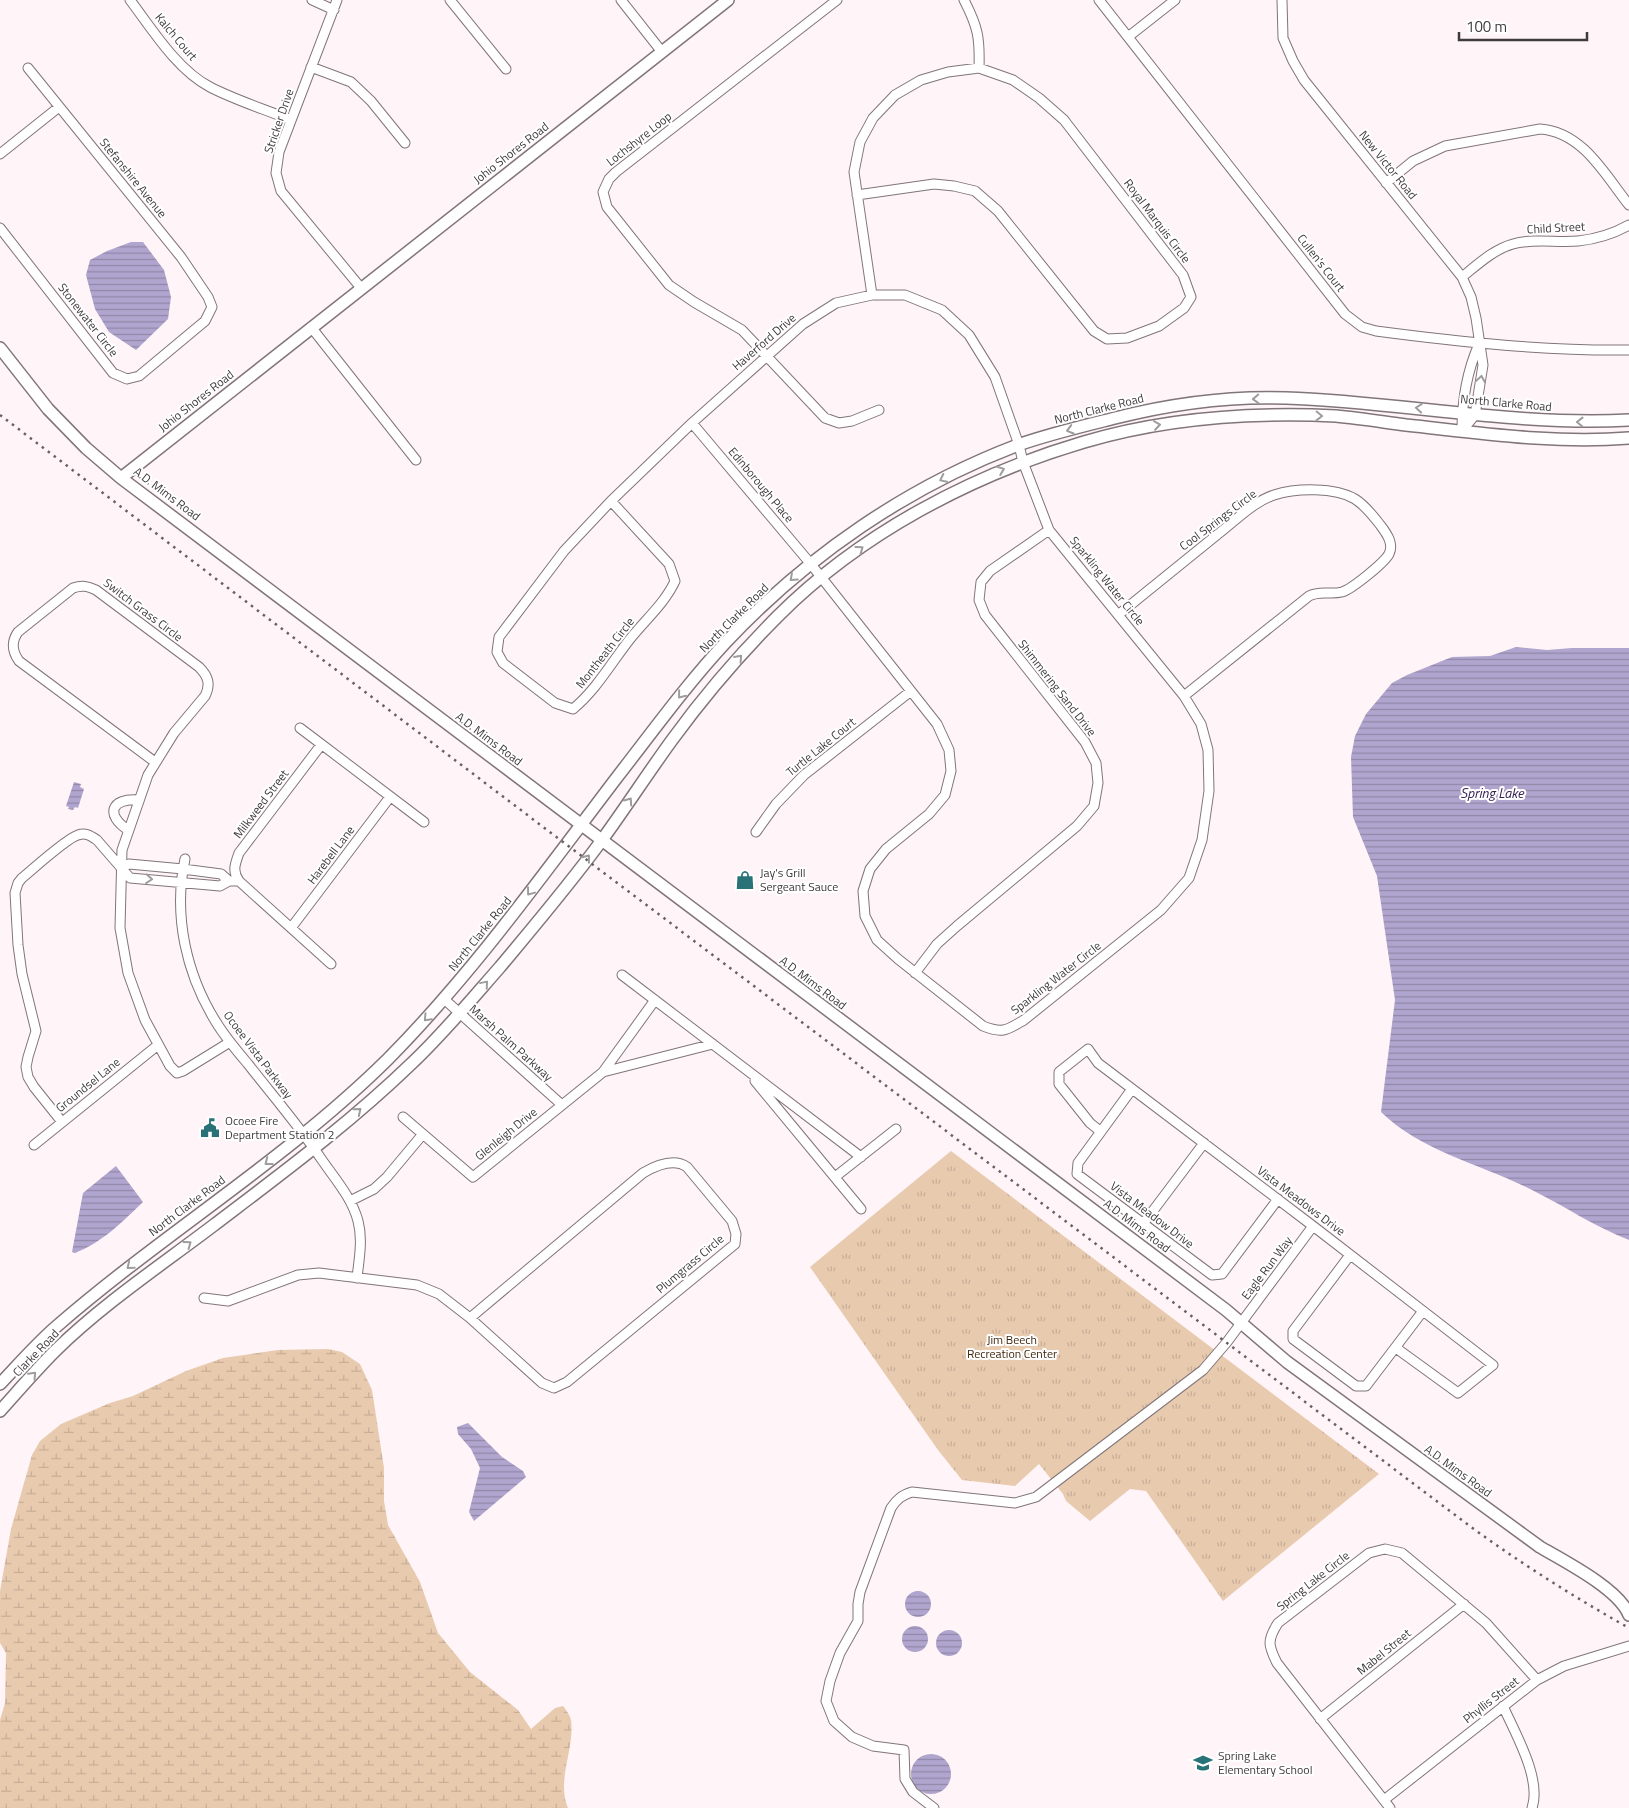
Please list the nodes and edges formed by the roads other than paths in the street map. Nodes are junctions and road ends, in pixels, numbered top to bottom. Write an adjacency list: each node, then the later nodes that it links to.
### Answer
1 (130, 0): 20 (street, Kalch Court)
2 (312, 0): 12 (street)
3 (337, 0): 12 (street, Stricker Drive)
4 (450, 0): 18 (street)
5 (621, 0): 14 (street)
6 (728, 0): 14 (street, Johio Shores Road)
7 (837, 0): 36 (street, Lochshyre Loop)
8 (964, 0): 17 (street)
9 (1099, 0): 13 (street, Cullen's Court)
10 (1175, 0): 13 (street)
11 (1282, 0): 23 (street, New Victor Road)
12 (334, 10): 15 (street, Stricker Drive)
13 (1128, 37): 33 (street, Cullen's Court)
14 (662, 52): 29 (street, Johio Shores Road)
15 (311, 67): 20 (street, Stricker Drive); 21 (street)
16 (28, 68): 19 (street, Stefanshire Avenue)
17 (980, 68): 24 (street, Royal Marquis Circle); 24 (street, Royal Marquis Circle)
18 (506, 69)
19 (59, 106): 22 (street); 31 (street, Stefanshire Avenue)
20 (291, 120): 29 (street, Stricker Drive)
21 (405, 142)
22 (0, 154)
23 (1386, 182): 25 (street); 28 (street, New Victor Road)
24 (857, 195): 30 (street, Royal Marquis Circle)
25 (1629, 205)
26 (1629, 225): 28 (street, Child Street)
27 (0, 228): 31 (street, Stonewater Circle)
28 (1462, 277): 33 (street, New Victor Road)
29 (361, 288): 32 (street, Johio Shores Road)
30 (872, 295): 36 (street, Haverford Drive); 44 (street, Haverford Drive)
31 (212, 307)
32 (311, 327): 45 (street); 47 (street, Johio Shores Road)
33 (1479, 344): 35 (street, Cullen's Court); 38 (street, New Victor Road); 39 (street, New Victor Road, one-way to 33)
34 (0, 348): 47 (street, A.D. Mims Road)
35 (1629, 350)
36 (766, 357): 37 (street, Lochshyre Loop); 41 (street, Haverford Drive)
37 (879, 410)
38 (1462, 412): 39 (street, North Clarke Road); 42 (street, New Victor Road); 44 (street, North Clarke Road, one-way to 44)
39 (1475, 415): 40 (street, North Clarke Road, one-way to 39); 42 (street)
40 (1629, 420)
41 (692, 423): 48 (street, Montheath Circle); 50 (street, Edinborough Place)
42 (1462, 431): 43 (street); 46 (street, one-way to 42)
43 (1629, 438)
44 (1019, 445): 46 (street, Sparkling Water Circle); 50 (street, North Clarke Road, one-way to 50)
45 (416, 460)
46 (1023, 462): 49 (street, Sparkling Water Circle); 51 (street, one-way to 46)
47 (121, 478): 61 (street, A.D. Mims Road)
48 (610, 501): 48 (street, Montheath Circle)
49 (1049, 530): 52 (street, Sparkling Water Circle); 75 (street, Shimmering Sand Drive)
50 (810, 563): 51 (street, Sparkling Water Circle); 61 (street, North Clarke Road, one-way to 61)
51 (821, 578): 53 (street, Sparkling Water Circle); 64 (street, one-way to 51)
52 (1118, 615): 54 (street, Sparkling Water Circle); 54 (street, Cool Springs Circle)
53 (911, 691): 63 (street, Turtle Lake Court); 75 (street, Sparkling Water Circle)
54 (1184, 696): 75 (street, Sparkling Water Circle)
55 (300, 728): 56 (street)
56 (321, 745): 58 (street); 70 (street, Milkweed Street)
57 (155, 762): 57 (street, Switch Grass Circle); 59 (street, Switch Grass Circle)
58 (390, 797): 60 (street); 73 (street, Harebell Lane)
59 (138, 800): 62 (street, Switch Grass Circle); 62 (street)
60 (424, 822)
61 (581, 825): 64 (street, A.D. Mims Road); 77 (street, North Clarke Road, one-way to 77)
62 (128, 830): 66 (street, Switch Grass Circle)
63 (756, 832)
64 (601, 840): 79 (street, one-way to 64); 109 (street, A.D. Mims Road)
65 (185, 859): 67 (street, Ocoee Vista Parkway)
66 (121, 867): 67 (street); 71 (street, one-way to 71); 82 (street, Switch Grass Circle); 88 (street)
67 (182, 869): 68 (street); 71 (street, Ocoee Vista Parkway)
68 (210, 873): 69 (street); 72 (street)
69 (229, 881): 70 (street); 72 (street)
70 (239, 881): 73 (street)
71 (181, 882): 72 (street); 80 (street, Ocoee Vista Parkway)
72 (209, 885)
73 (290, 928): 74 (street)
74 (331, 964)
75 (915, 973)
76 (622, 975): 78 (street)
77 (444, 999): 79 (street, Marsh Palm Parkway); 91 (street, North Clarke Road, one-way to 91)
78 (655, 1000): 81 (street); 84 (street, Glenleigh Drive)
79 (460, 1013): 86 (street, Marsh Palm Parkway); 95 (street, one-way to 79)
80 (230, 1042): 82 (street, Switch Grass Circle); 91 (street, Ocoee Vista Parkway)
81 (713, 1044): 83 (street); 84 (street, Glenleigh Drive)
82 (158, 1045): 88 (street, Groundsel Lane)
83 (746, 1069): 96 (street); 97 (street)
84 (603, 1072): 86 (street, Glenleigh Drive)
85 (1132, 1088): 90 (street, Vista Meadow Drive); 90 (street, Vista Meadows Drive); 93 (street, Vista Meadows Drive)
86 (562, 1105): 92 (street, Glenleigh Drive)
87 (403, 1117): 92 (street, Glenleigh Drive)
88 (62, 1122): 94 (street, Groundsel Lane)
89 (896, 1129): 96 (street)
90 (1100, 1131): 101 (street, Vista Meadow Drive)
91 (303, 1134): 95 (street, Ocoee Vista Parkway); 106 (street, North Clarke Road, one-way to 106)
92 (423, 1134): 99 (street)
93 (1204, 1143): 98 (street, Vista Meadows Drive); 101 (street)
94 (34, 1145)
95 (314, 1147): 99 (street, Ocoee Vista Parkway); 112 (street, Clarke Road, one-way to 95)
96 (861, 1156): 97 (street)
97 (835, 1177): 100 (street)
98 (1278, 1199): 101 (street, Vista Meadow Drive); 102 (street, Vista Meadows Drive)
99 (350, 1201): 104 (street, Ocoee Vista Parkway)
100 (861, 1209)
101 (1143, 1224)
102 (1314, 1226): 103 (street, Vista Meadows Drive); 109 (street, Eagle Run Way)
103 (1350, 1255): 107 (street, Vista Meadows Drive); 110 (street)
104 (357, 1278): 105 (street, Plumgrass Circle); 108 (street, Plumgrass Circle)
105 (204, 1298)
106 (85, 1303): 111 (street, Clarke Road)
107 (1424, 1311): 110 (street); 110 (street, Vista Meadows Drive)
108 (470, 1318): 108 (street, Plumgrass Circle)
109 (1240, 1324): 114 (street, A.D. Mims Road); 120 (street, Eagle Run Way)
110 (1396, 1348)
111 (0, 1384)
112 (0, 1411)
113 (1464, 1604): 116 (street, Spring Lake Circle); 118 (street, Mabel Street); 118 (street, Spring Lake Circle)
114 (1629, 1613)
115 (1629, 1646): 116 (street, Phyllis Street)
116 (1537, 1680): 117 (street, Phyllis Street)
117 (1503, 1706): 119 (street, Phyllis Street); 121 (street)
118 (1320, 1719): 119 (street, Spring Lake Circle)
119 (1387, 1804)
120 (934, 1808)
121 (1532, 1808)

